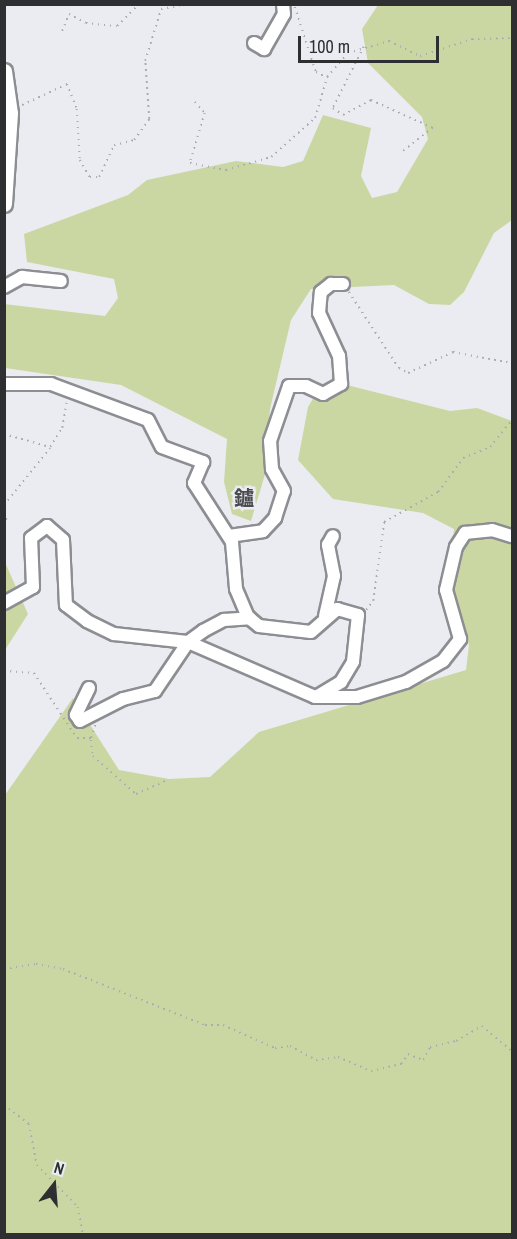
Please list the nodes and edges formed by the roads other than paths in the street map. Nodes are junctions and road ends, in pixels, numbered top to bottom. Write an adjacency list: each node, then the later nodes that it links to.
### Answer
1 (283, 4): 2 (street)
2 (254, 43)
3 (4, 71): 4 (main road)
4 (4, 204)
5 (61, 280): 7 (street)
6 (343, 284): 11 (street)
7 (4, 287)
8 (4, 384): 11 (street)
9 (333, 536): 13 (street)
10 (513, 536): 17 (street)
11 (229, 537): 14 (street)
12 (4, 603): 15 (street)
13 (325, 616): 14 (street); 17 (street)
14 (250, 618): 15 (street)
15 (188, 642): 16 (street); 17 (street)
16 (89, 688)
17 (315, 697)

